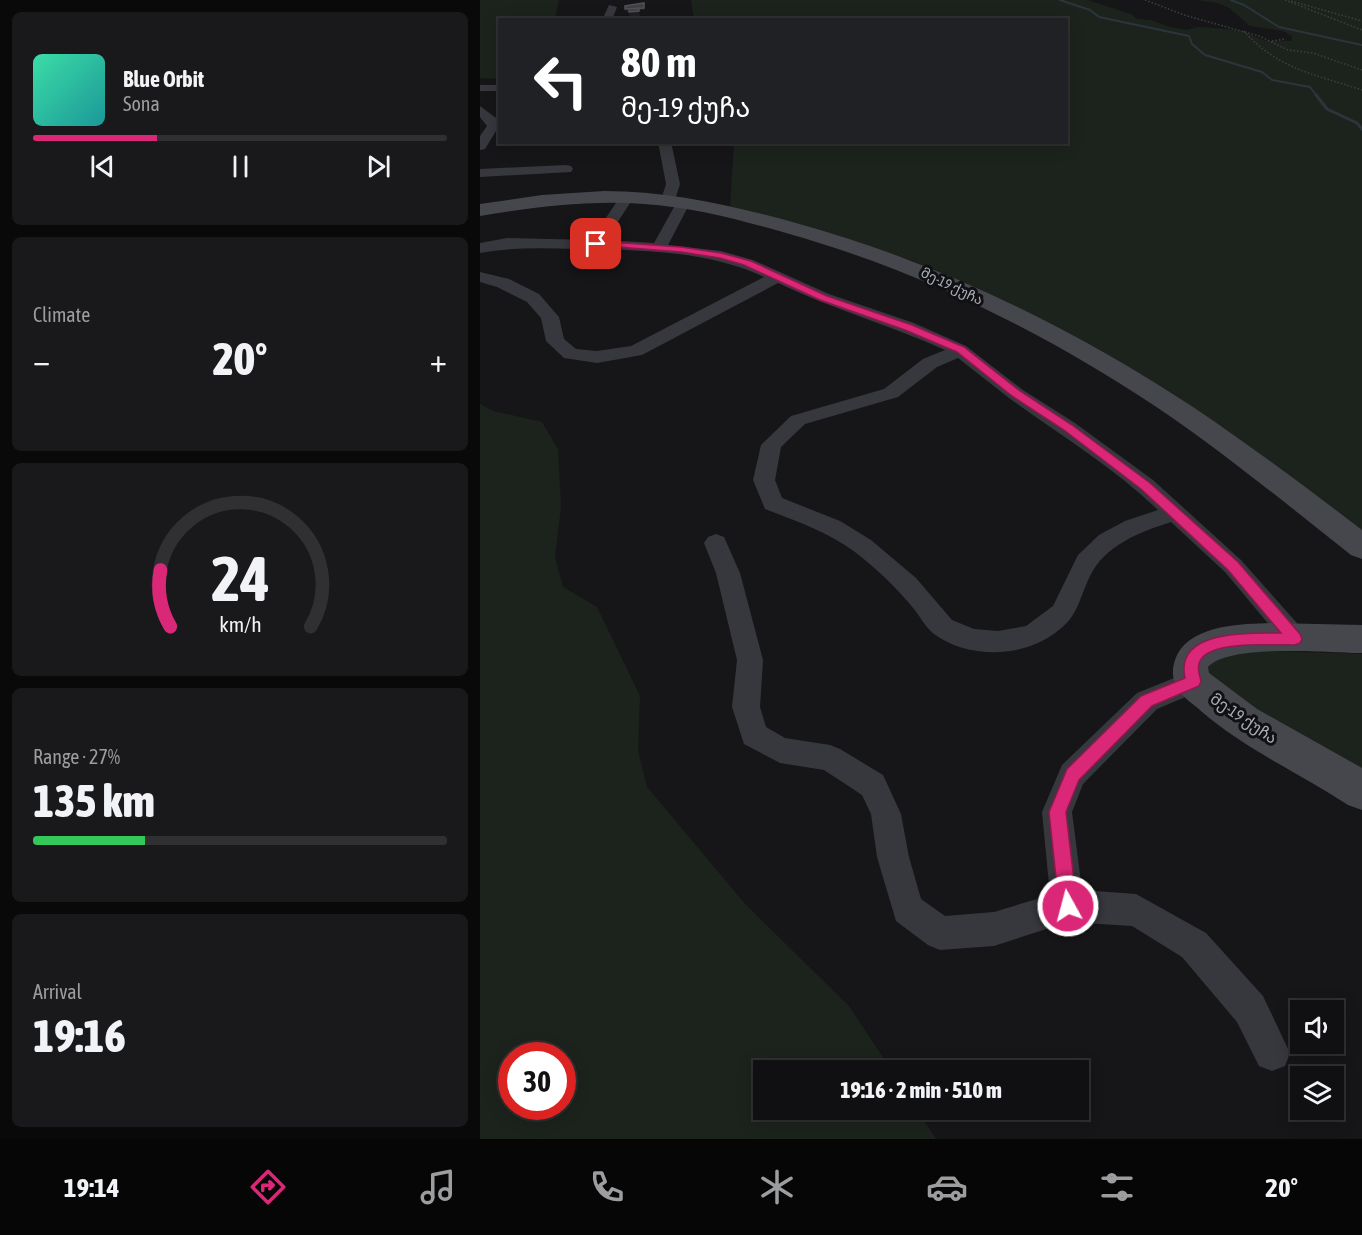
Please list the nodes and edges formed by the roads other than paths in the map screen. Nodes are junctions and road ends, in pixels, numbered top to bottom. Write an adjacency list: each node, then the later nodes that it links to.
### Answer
1 (612, 7): 2 (street)
2 (608, 18)
3 (480, 88): 4 (street)
4 (498, 88)
5 (480, 110): 7 (street)
6 (664, 144): 11 (street)
7 (480, 146)
8 (566, 169): 9 (street)
9 (480, 173)
10 (627, 197): 11 (street, მე-19 ქუჩა); 12 (street, მე-19 ქუჩა); 13 (street)
11 (675, 202): 14 (street); 21 (street, მე-19 ქუჩა)
12 (480, 210)
13 (596, 244): 14 (street); 15 (street)
14 (659, 247): 17 (street)
15 (480, 248)
16 (480, 277): 17 (street)
17 (775, 278): 18 (street)
18 (960, 350): 19 (street); 19 (street)
19 (1175, 513): 22 (street)
20 (716, 543): 26 (street)
21 (1362, 547)
22 (1295, 639): 23 (street, მე-19 ქუჩა); 24 (street, მე-19 ქუჩა)
23 (1362, 639)
24 (1194, 681): 25 (street, მე-19 ქუჩა); 26 (street)
25 (1353, 785)
26 (1068, 906): 27 (street)
27 (1272, 1053)

